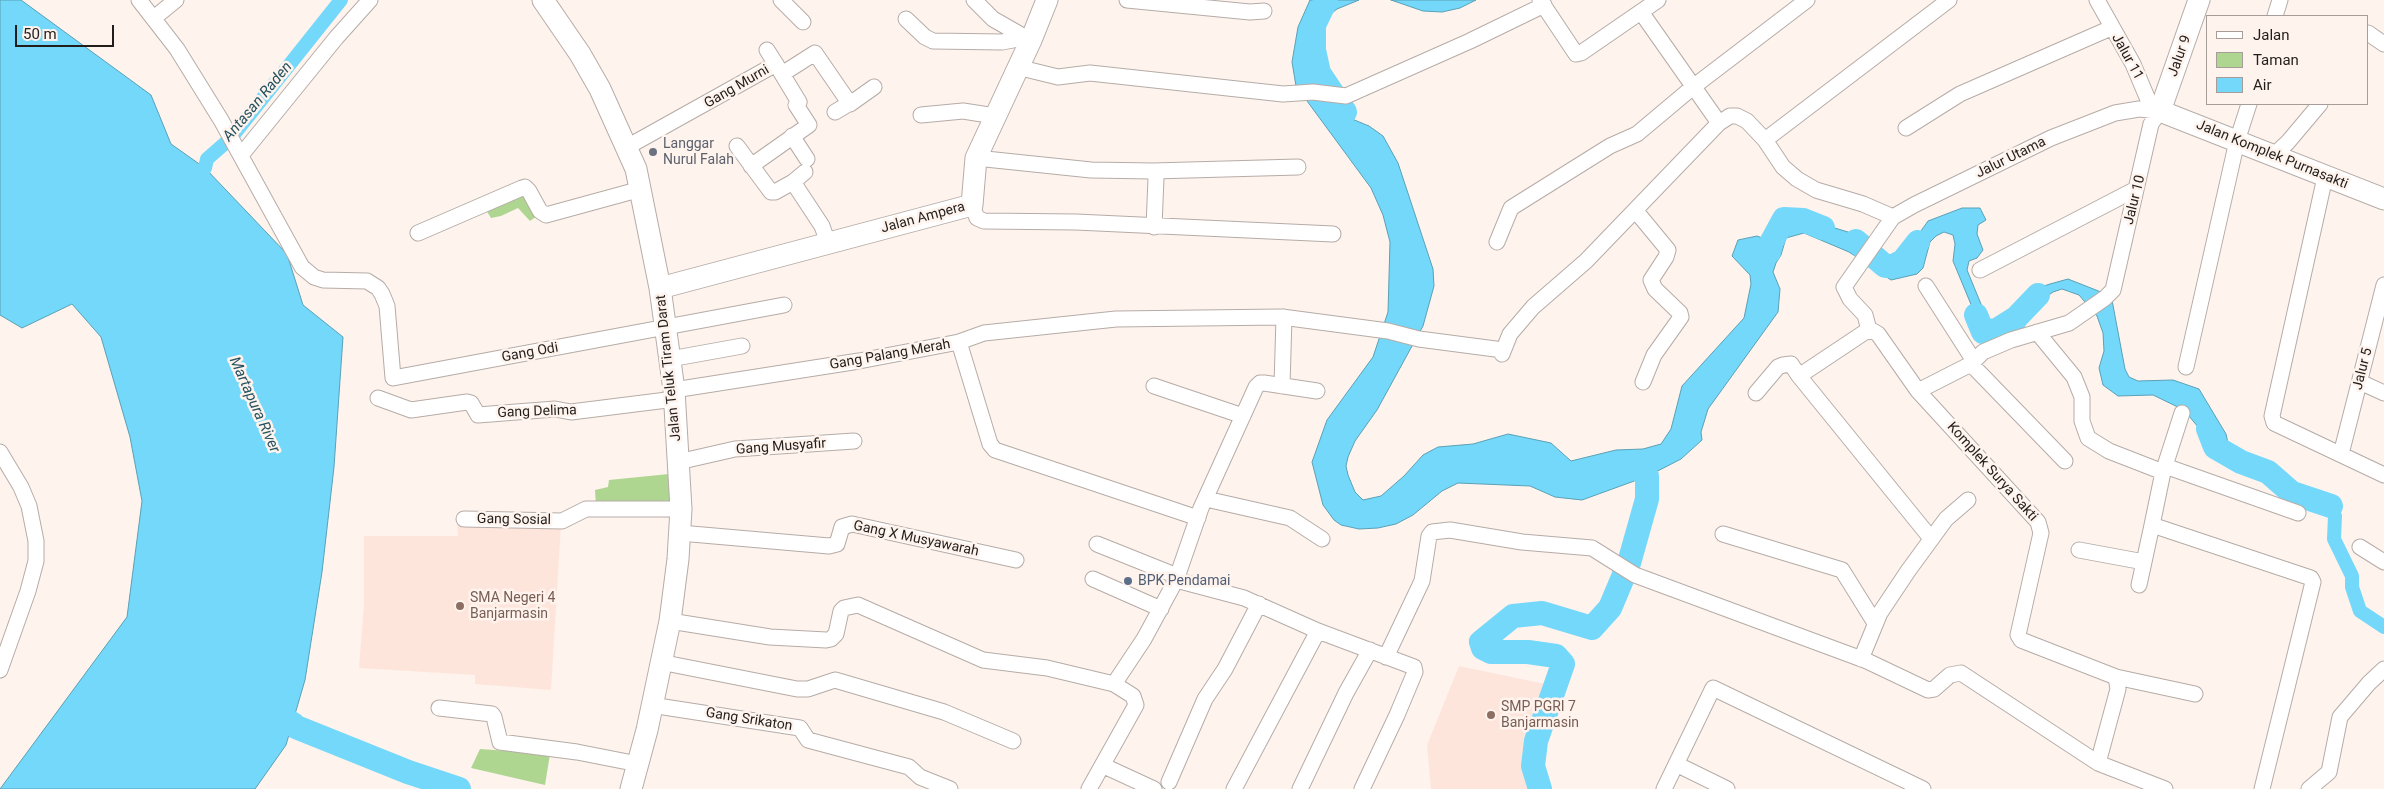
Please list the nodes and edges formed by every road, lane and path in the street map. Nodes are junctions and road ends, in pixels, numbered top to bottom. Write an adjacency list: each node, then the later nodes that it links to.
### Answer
1 (139, 0): 19 (street)
2 (176, 0): 19 (street)
3 (370, 0): 45 (street)
4 (543, 0): 44 (street, Jalan Teluk Tiram Darat)
5 (781, 0): 21 (street)
6 (974, 0): 24 (street)
7 (1047, 0): 24 (street, Jalan Ampera)
8 (1127, 0): 16 (street)
9 (1658, 0): 17 (street)
10 (1807, 0): 30 (street)
11 (1949, 0): 41 (street)
12 (2097, 0): 22 (street, Jalur 11)
13 (2199, 0): 34 (street, Jalur 9)
14 (2280, 0): 18 (street)
15 (1542, 3): 17 (street); 27 (street)
16 (1264, 11)
17 (1641, 12): 30 (street)
18 (2275, 15)
19 (154, 18): 45 (street)
20 (906, 19): 24 (street)
21 (803, 22)
22 (2111, 28): 34 (street, Jalur 11); 39 (street)
23 (2369, 34): 25 (street)
24 (1026, 38): 27 (street, Jalan Ampera)
25 (2384, 44)
26 (767, 50): 28 (street)
27 (1017, 67): 37 (street, Jalan Ampera)
28 (779, 69): 31 (street, Gang Murni); 40 (street); 44 (street, Gang Murni)
29 (874, 88): 31 (street)
30 (1693, 88): 38 (street); 62 (street)
31 (850, 103): 35 (street)
32 (2249, 105): 42 (street)
33 (2319, 105): 46 (street)
34 (2160, 111): 42 (street, Jalan Komplek Purnasakti); 54 (street, Jalur 10); 58 (street, Jalur Utama)
35 (835, 112)
36 (921, 115): 37 (street)
37 (995, 116): 47 (street, Jalan Ampera)
38 (1719, 123): 41 (street); 57 (street)
39 (1906, 128)
40 (792, 136): 48 (street); 50 (street)
41 (1765, 140): 58 (street)
42 (2237, 141): 46 (street, Jalan Komplek Purnasakti); 78 (street)
43 (737, 146): 48 (street)
44 (627, 147): 53 (street, Jalan Teluk Tiram Darat)
45 (240, 150): 71 (street, Gang Odi)
46 (2273, 156): 52 (street, Jalan Komplek Purnasakti)
47 (976, 158): 51 (street); 56 (street, Jalan Ampera)
48 (751, 166): 50 (street)
49 (1298, 167): 51 (street)
50 (802, 171): 63 (street)
51 (1153, 171): 59 (street)
52 (2325, 177): 55 (street, Jalan Komplek Purnasakti); 94 (street)
53 (641, 189): 60 (street); 67 (street, Jalan Teluk Tiram Darat)
54 (2136, 189): 64 (street); 73 (street, Jalur 10)
55 (2384, 199)
56 (972, 206): 59 (street); 63 (street, Jalan Ampera)
57 (1635, 210): 70 (street); 80 (street)
58 (1893, 217): 72 (street, Jalur Utama)
59 (1154, 226): 61 (street)
60 (418, 233)
61 (1333, 234)
62 (1497, 242)
63 (828, 243): 67 (street, Jalan Ampera)
64 (1980, 270)
65 (2384, 285): 68 (street, Jalur 5)
66 (1926, 286): 77 (street)
67 (660, 288): 71 (street, Jalan Teluk Tiram Darat)
68 (2382, 301): 81 (street, Jalur 5)
69 (784, 306): 71 (street, Gang Odi)
70 (1284, 317): 74 (street); 83 (street)
71 (666, 329): 76 (street, Jalan Teluk Tiram Darat)
72 (1869, 330): 79 (street); 85 (street)
73 (2037, 332): 77 (street); 97 (street)
74 (960, 342): 88 (street, Gang Palang Merah); 103 (street, Gang Palang Merah)
75 (742, 346): 76 (street)
76 (670, 359): 88 (street, Jalan Teluk Tiram Darat)
77 (1973, 363): 85 (street); 95 (street)
78 (2186, 368)
79 (1799, 376): 86 (street); 108 (street)
80 (1643, 382)
81 (2360, 382): 87 (street); 94 (street, Jalur 5)
82 (1154, 386): 91 (street)
83 (1282, 386): 84 (street); 91 (street)
84 (1317, 391)
85 (1918, 391): 130 (street, Komplek Surya Sakti)
86 (1756, 393)
87 (2384, 393)
88 (675, 394): 89 (street, Gang Delima); 96 (street, Jalan Teluk Tiram Darat)
89 (378, 398)
90 (2182, 413): 97 (street)
91 (1242, 416): 99 (street)
92 (854, 442): 96 (street, Gang Musyafir)
93 (0, 452): 129 (street)
94 (2341, 454): 98 (street)
95 (2064, 461)
96 (678, 462): 101 (street, Jalan Teluk Tiram Darat)
97 (2164, 469): 102 (street); 105 (street)
98 (2384, 475)
99 (1206, 499): 103 (street); 109 (street)
100 (1968, 500): 122 (street)
101 (681, 510): 104 (street, Gang Sosial); 106 (street, Jalan Teluk Tiram Darat)
102 (2298, 513)
103 (1198, 518): 116 (street)
104 (464, 519)
105 (2152, 525): 114 (street); 153 (street)
106 (680, 532): 113 (street, Gang X Musyawarah); 121 (street, Jalan Teluk Tiram Darat)
107 (1723, 534): 122 (street)
108 (1929, 536)
109 (1322, 539)
110 (1097, 544): 116 (street)
111 (2360, 547): 115 (street)
112 (2079, 550): 114 (street)
113 (1016, 560)
114 (2144, 562): 118 (street)
115 (2384, 562)
116 (1176, 578): 119 (street); 120 (street)
117 (1092, 579): 120 (street)
118 (2139, 584)
119 (1259, 604): 123 (street); 140 (street)
120 (1161, 609): 131 (street)
121 (670, 621): 127 (street, Jalan Teluk Tiram Darat); 131 (street)
122 (1875, 623): 126 (street)
123 (1318, 631): 124 (street); 146 (street)
124 (1370, 650): 125 (street); 147 (street)
125 (1386, 657): 126 (street); 148 (street)
126 (1862, 659): 136 (street)
127 (660, 662): 133 (street, Jalan Teluk Tiram Darat); 135 (street)
128 (2384, 669): 154 (street)
129 (0, 670)
130 (2116, 677): 132 (street); 136 (street)
131 (1114, 684): 139 (street)
132 (2195, 694)
133 (652, 704): 137 (street, Jalan Teluk Tiram Darat); 143 (street, Gang Srikaton)
134 (439, 708): 137 (street)
135 (1013, 742)
136 (2098, 763): 152 (street)
137 (638, 764): 142 (street, Jalan Teluk Tiram Darat)
138 (1676, 764): 141 (street); 149 (street); 150 (street)
139 (1104, 766): 144 (street); 145 (street)
140 (1169, 782)
141 (1904, 784): 151 (street)
142 (631, 789)
143 (950, 789)
144 (1089, 789)
145 (1154, 789)
146 (1234, 789)
147 (1300, 789)
148 (1362, 789)
149 (1664, 789)
150 (1727, 789)
151 (1924, 789)
152 (2164, 789)
153 (2262, 789)
154 (2309, 789)

